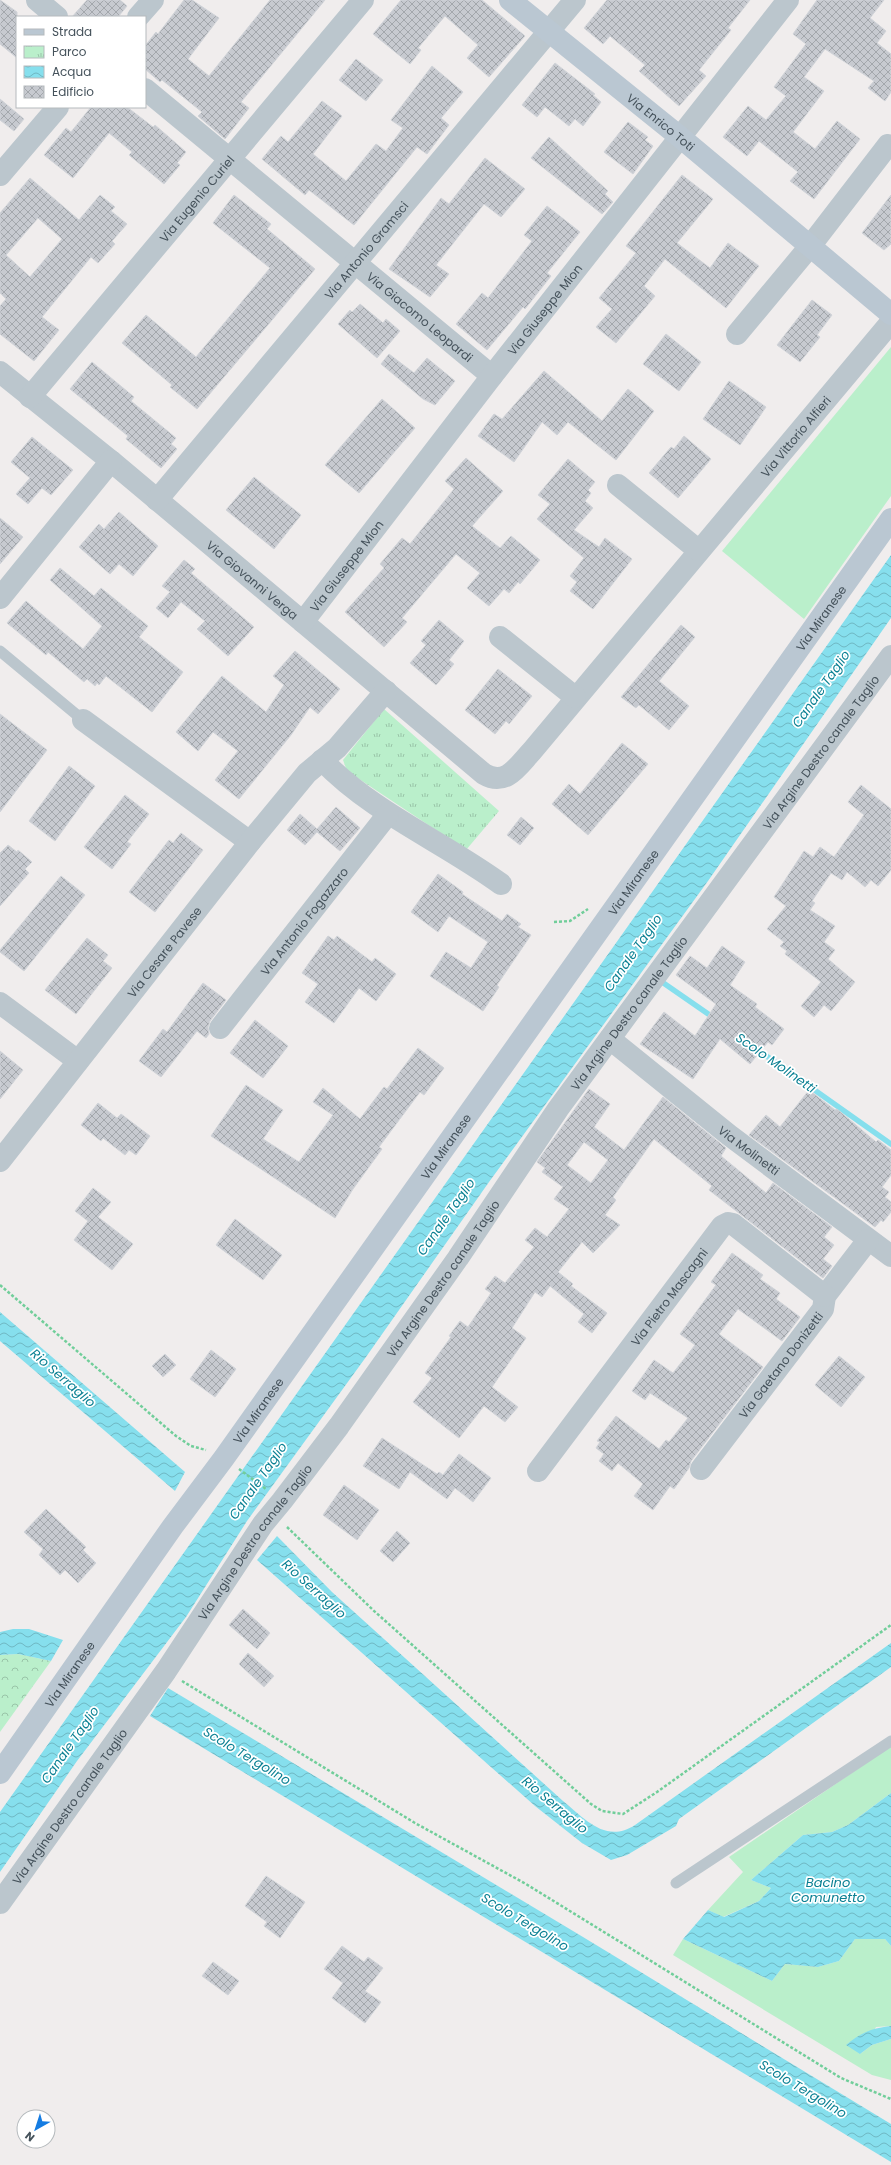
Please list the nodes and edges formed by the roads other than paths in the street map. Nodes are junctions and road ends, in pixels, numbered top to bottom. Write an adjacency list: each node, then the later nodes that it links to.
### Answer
1 (37, 0): 7 (street)
2 (153, 0): 8 (street)
3 (363, 0): 14 (street, Via Eugenio Curiel)
4 (510, 0): 9 (main road, Via Enrico Toti)
5 (575, 0): 9 (street, Via Antonio Gramsci)
6 (788, 0): 12 (street, Via Giuseppe Mion)
7 (56, 16)
8 (139, 16)
9 (548, 31): 12 (main road, Via Enrico Toti); 17 (street, Via Antonio Gramsci)
10 (146, 90): 14 (street, Via Giacomo Leopardi)
11 (57, 108): 15 (street)
12 (680, 137): 16 (main road, Via Enrico Toti); 22 (street, Via Giuseppe Mion)
13 (888, 145): 16 (street)
14 (230, 159): 17 (street, Via Giacomo Leopardi); 23 (street, Via Eugenio Curiel)
15 (0, 175)
16 (811, 245): 18 (main road, Via Enrico Toti); 20 (street)
17 (354, 262): 22 (street, Via Giacomo Leopardi); 26 (street, Via Antonio Gramsci)
18 (891, 314)
19 (891, 322): 28 (street, Via Vittorio Alfieri)
20 (737, 334)
21 (0, 372): 23 (street, Via Giovanni Verga)
22 (492, 376): 30 (street, Via Giuseppe Mion)
23 (30, 397): 24 (street, Via Giovanni Verga)
24 (111, 461): 26 (street, Via Giovanni Verga); 29 (street)
25 (618, 485): 28 (street)
26 (156, 500): 30 (street, Via Giovanni Verga)
27 (891, 519): 53 (main road, Via Miranese)
28 (698, 550): 35 (street, Via Vittorio Alfieri)
29 (0, 598)
30 (304, 622): 34 (street, Via Giovanni Verga)
31 (500, 637): 35 (street)
32 (0, 651): 36 (lane)
33 (890, 660): 44 (street, Via Argine Destro canale Taglio)
34 (386, 691): 37 (street, Via Cesare Pavese); 38 (street, Via Giovanni Verga)
35 (575, 697): 38 (street, Via Vittorio Alfieri)
36 (83, 720): 40 (street)
37 (322, 760): 39 (street); 40 (street, Via Cesare Pavese)
38 (506, 776)
39 (388, 814): 41 (street); 43 (street, Via Antonio Fogazzaro)
40 (250, 842): 45 (street, Via Cesare Pavese)
41 (501, 884)
42 (0, 1004): 45 (street)
43 (220, 1028)
44 (610, 1039): 47 (street, Via Molinetti); 55 (street, Via Argine Destro canale Taglio)
45 (78, 1062): 46 (street, Via Cesare Pavese)
46 (0, 1161)
47 (868, 1240): 48 (street, Via Molinetti); 49 (street, Via Gaetano Donizetti)
48 (891, 1256)
49 (825, 1296): 50 (street, Via Gaetano Donizetti); 51 (street, Via Pietro Mascagni)
50 (701, 1469)
51 (538, 1471)
52 (891, 1741): 54 (lane)
53 (0, 1773)
54 (676, 1883)
55 (0, 1903)

